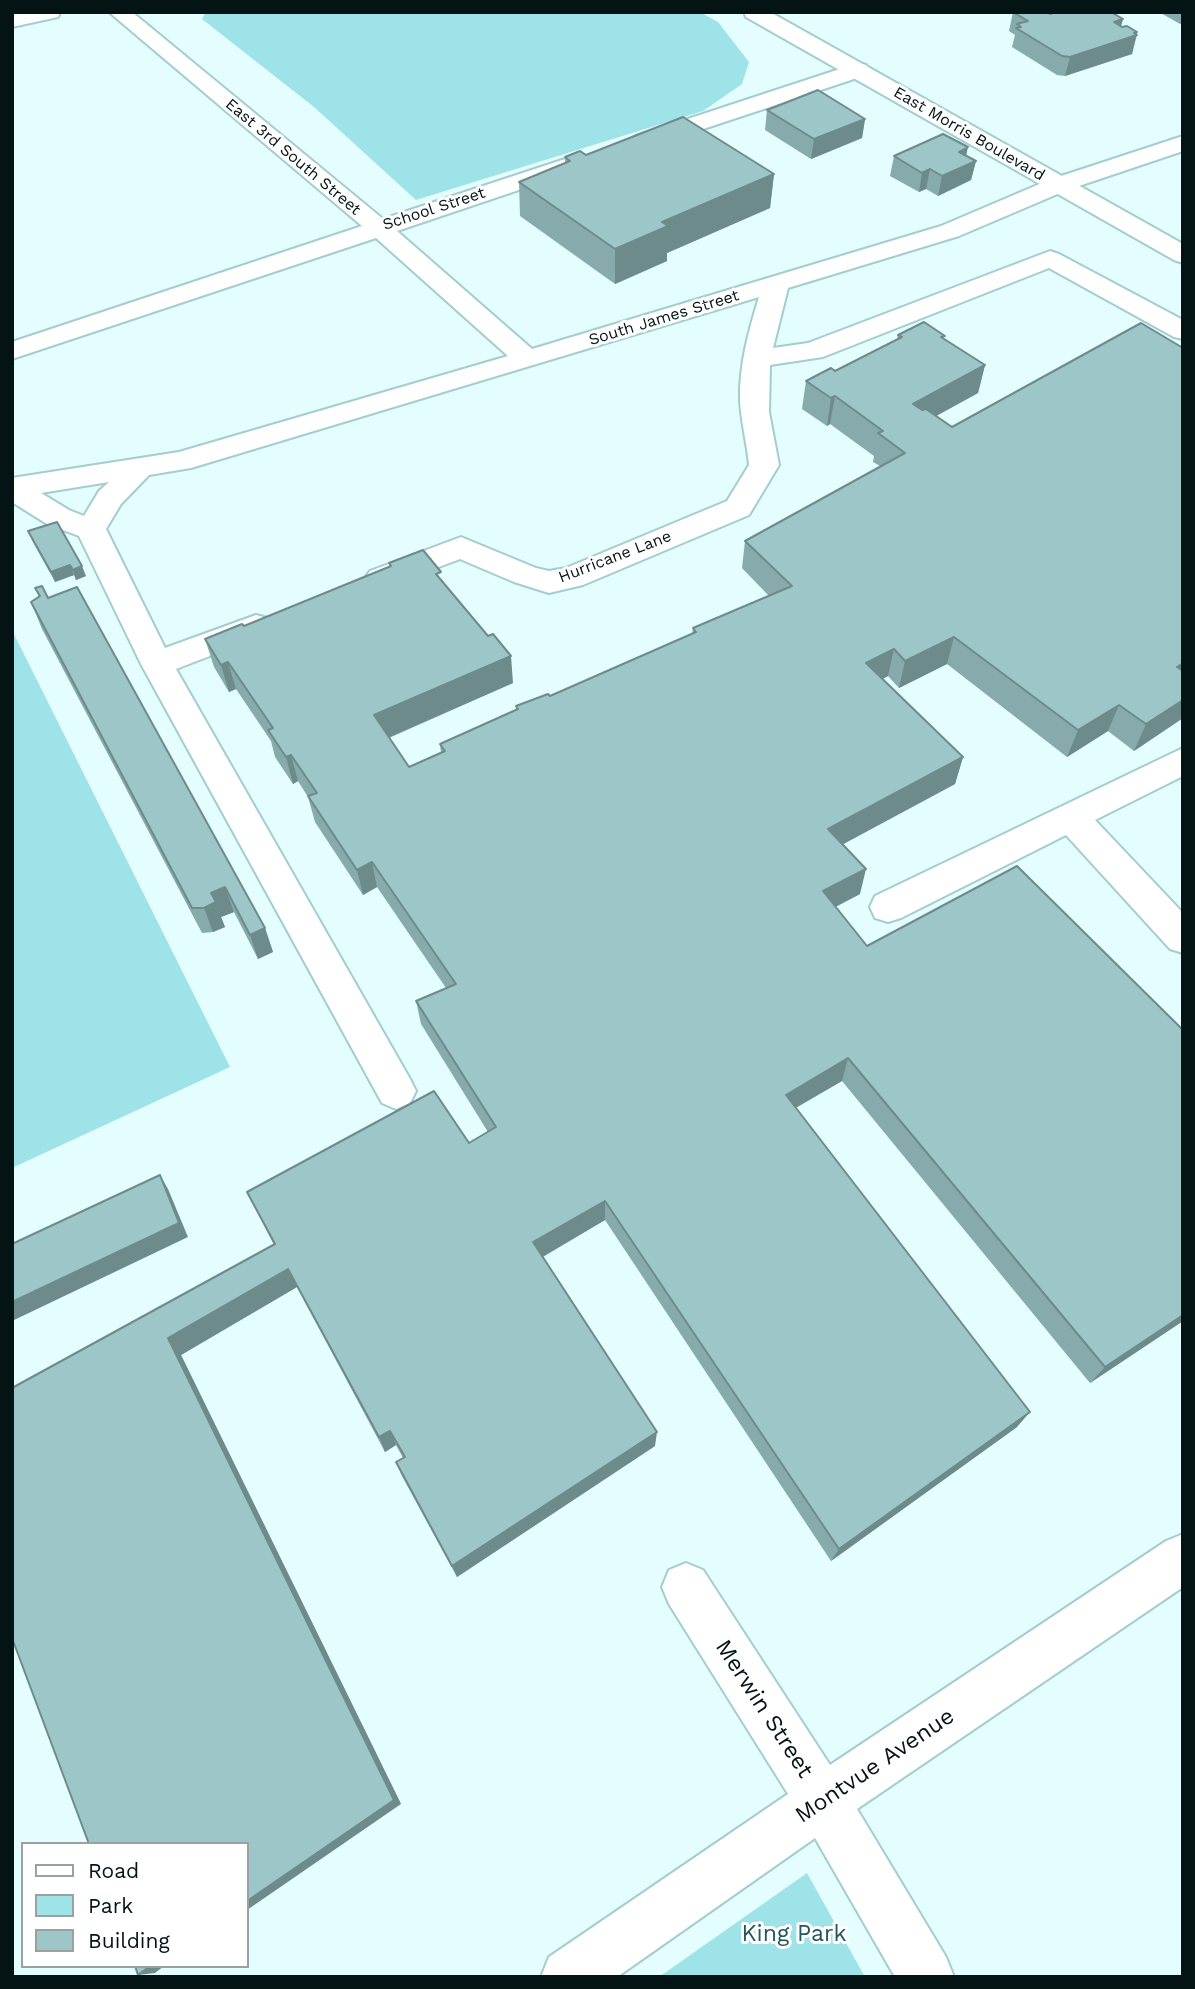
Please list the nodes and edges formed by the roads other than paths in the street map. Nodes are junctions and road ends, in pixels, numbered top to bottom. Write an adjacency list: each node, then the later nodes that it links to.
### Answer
1 (50, 12): 4 (street)
2 (119, 12): 10 (street, East 3rd South Street)
3 (754, 12): 5 (street, East Morris Boulevard)
4 (12, 21)
5 (858, 70): 7 (street); 9 (street, East Morris Boulevard)
6 (1183, 143): 9 (street, South James Street)
7 (617, 149)
8 (590, 158): 10 (street, School Street)
9 (1058, 185): 11 (street, East Morris Boulevard); 12 (street, South James Street)
10 (378, 228): 14 (street, School Street); 16 (street, East 3rd South Street)
11 (1183, 255)
12 (776, 285): 15 (street, Hurricane Lane); 16 (street, South James Street)
13 (1183, 331): 15 (street)
14 (12, 351)
15 (758, 358): 20 (street, Hurricane Lane)
16 (527, 359): 17 (street, South James Street)
17 (138, 470): 18 (street, South James Street); 19 (street)
18 (12, 488): 19 (street)
19 (91, 529): 22 (street)
20 (349, 590)
21 (287, 614): 22 (street)
22 (157, 664): 27 (street)
23 (1183, 761): 24 (street)
24 (1071, 817): 25 (street); 26 (street)
25 (888, 907)
26 (1183, 938)
27 (396, 1091)
28 (1183, 1558): 30 (street, Montvue Avenue)
29 (686, 1587): 30 (street, Merwin Street)
30 (823, 1801): 31 (street, Montvue Avenue); 32 (street, Merwin Street)
31 (569, 1977)
32 (926, 1977)

